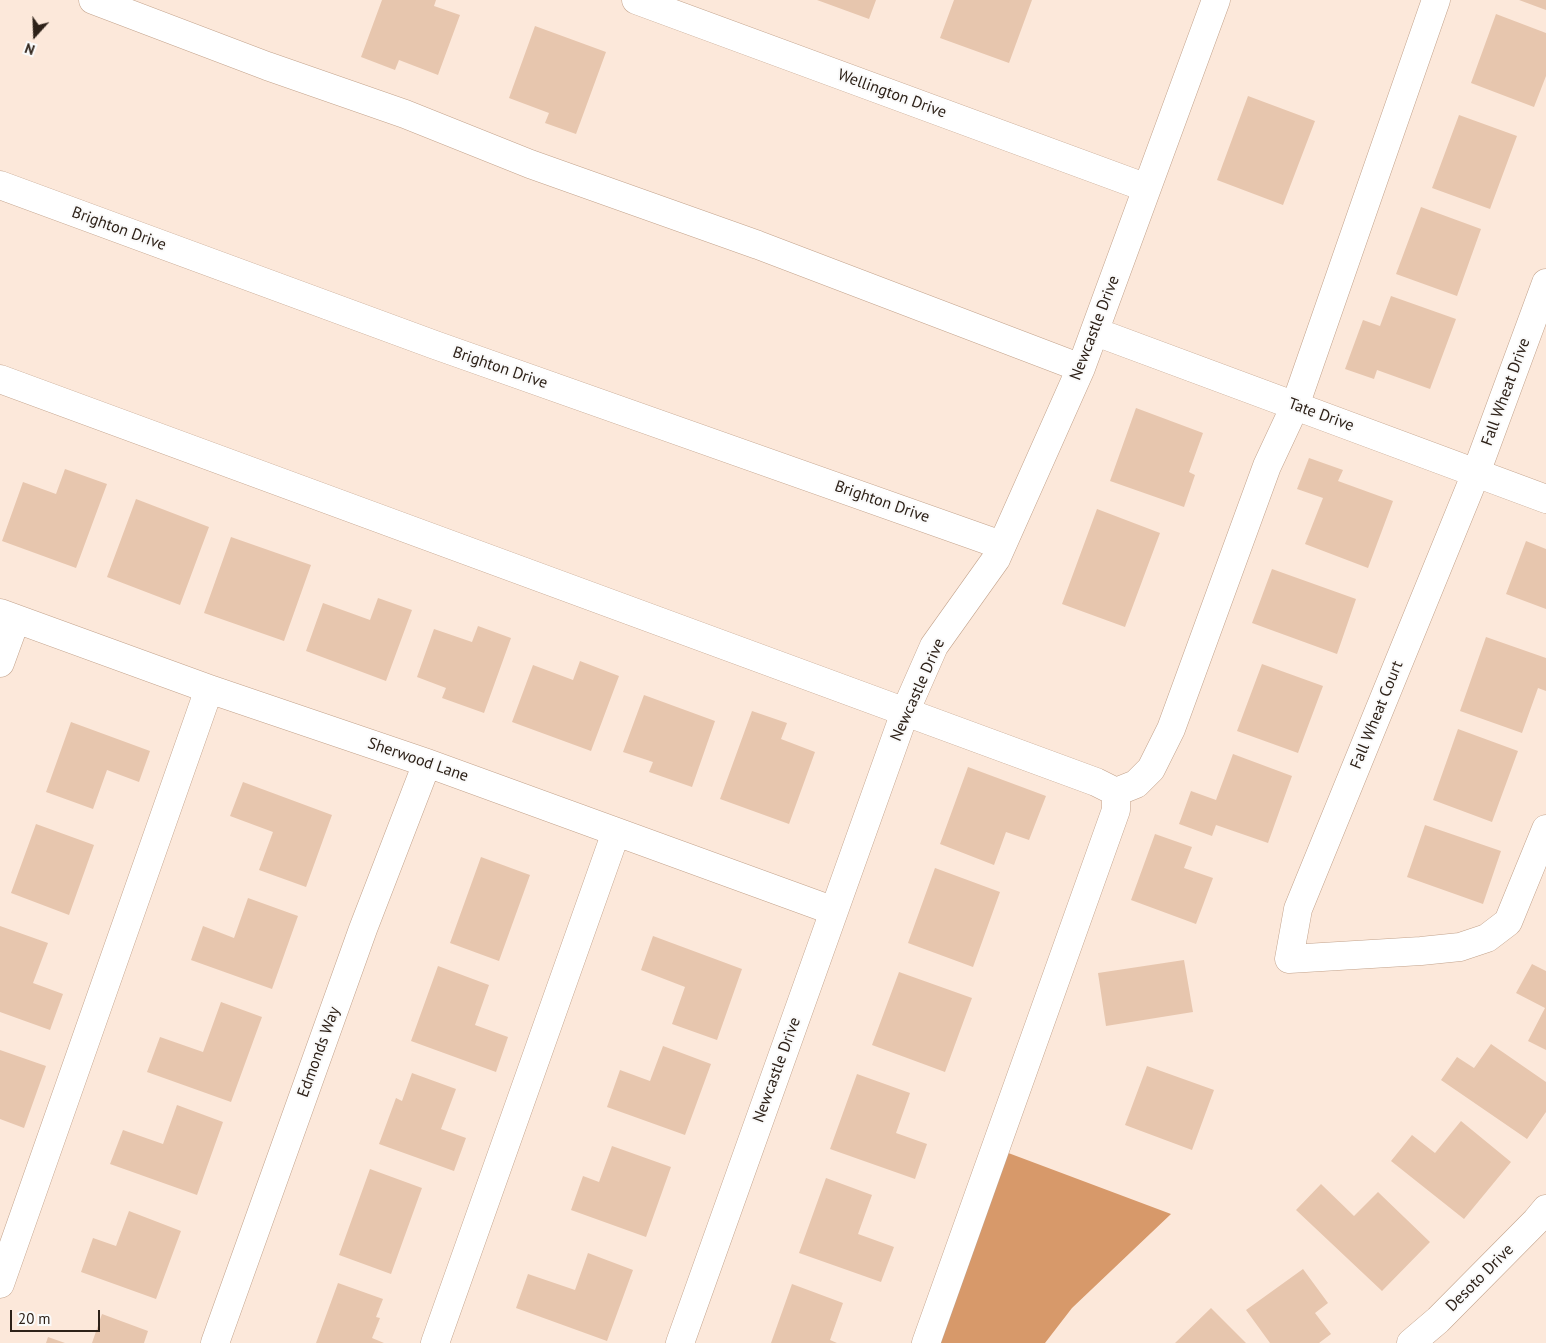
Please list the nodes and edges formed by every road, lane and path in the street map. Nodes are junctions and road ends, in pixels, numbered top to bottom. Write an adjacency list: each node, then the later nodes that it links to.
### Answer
1 (93, 0): 9 (street)
2 (636, 0): 6 (street, Wellington Drive)
3 (1436, 0): 11 (street)
4 (1208, 2): 6 (street, Newcastle Drive)
5 (0, 186): 14 (street, Brighton Drive)
6 (1147, 188): 8 (street, Newcastle Drive)
7 (1546, 283): 12 (street, Fall Wheat Drive)
8 (1096, 332): 9 (street, Newcastle Drive); 11 (street, Tate Drive)
9 (1081, 368): 14 (street, Newcastle Drive)
10 (0, 379): 18 (street)
11 (1295, 406): 12 (street, Tate Drive); 20 (street)
12 (1476, 473): 13 (street, Tate Drive); 21 (street, Fall Wheat Court)
13 (1546, 499)
14 (1001, 545): 18 (street, Newcastle Drive)
15 (8, 616): 16 (street); 17 (street, Sherwood Lane)
16 (0, 663)
17 (209, 689): 19 (street, Sherwood Lane); 25 (street)
18 (905, 712): 20 (street); 23 (street, Newcastle Drive)
19 (426, 763): 22 (street, Sherwood Lane); 26 (street, Edmonds Way)
20 (1116, 792): 29 (street)
21 (1546, 829)
22 (616, 832): 23 (street, Sherwood Lane); 27 (street)
23 (834, 911): 28 (street, Newcastle Drive)
24 (1546, 1210): 30 (street, Desoto Drive)
25 (0, 1284)
26 (215, 1343)
27 (435, 1343)
28 (680, 1343)
29 (926, 1343)
30 (1411, 1343)

